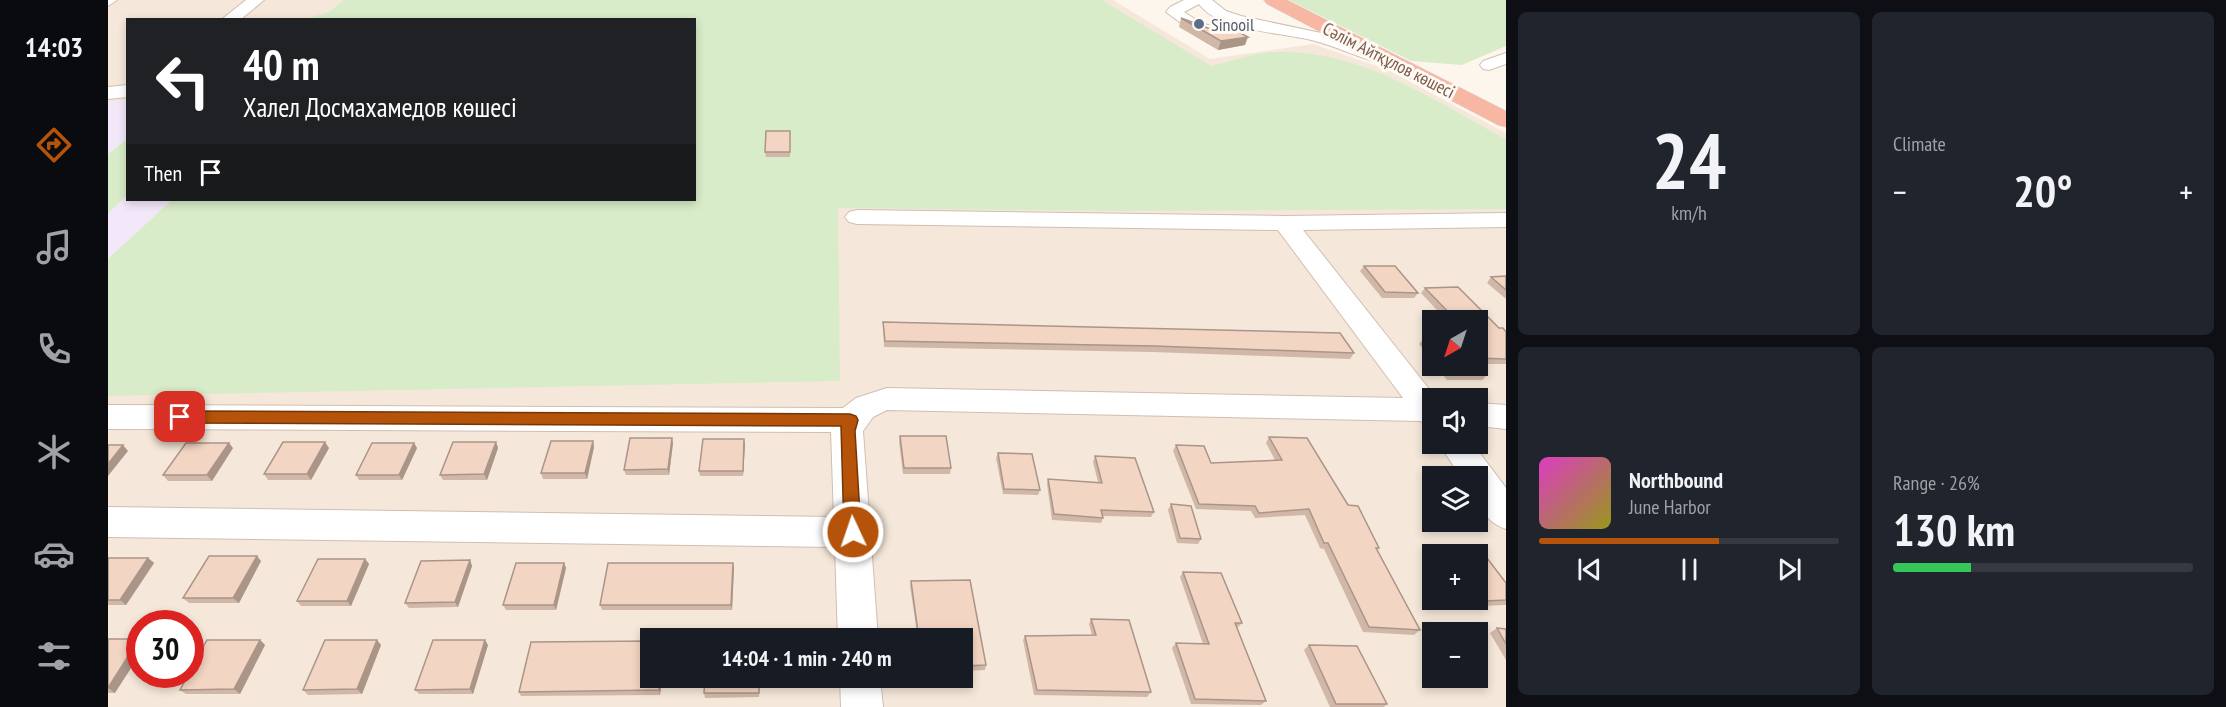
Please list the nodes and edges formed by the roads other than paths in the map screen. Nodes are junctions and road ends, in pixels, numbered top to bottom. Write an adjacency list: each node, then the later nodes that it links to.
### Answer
1 (256, 0): 5 (street)
2 (1196, 0): 6 (street)
3 (1204, 0): 6 (street)
4 (1273, 0): 9 (highway, Сәлім Айтқұлов көшесі)
5 (232, 18)
6 (1337, 42): 9 (street)
7 (1506, 58): 8 (street)
8 (1489, 64)
9 (1406, 68): 12 (highway, Сәлім Айтқұлов көшесі)
10 (126, 91): 11 (street)
11 (108, 93)
12 (1506, 120)
13 (857, 217): 15 (street)
14 (1506, 220): 15 (street)
15 (1285, 224): 16 (street)
16 (1422, 398)
17 (1422, 411): 21 (street)
18 (1488, 416): 20 (street)
19 (108, 417): 21 (street)
20 (1506, 417)
21 (850, 420): 25 (street)
22 (1462, 454): 23 (street)
23 (1506, 514)
24 (108, 522): 25 (street)
25 (853, 532): 26 (street)
26 (857, 628)
27 (861, 688): 28 (street)
28 (862, 707)

